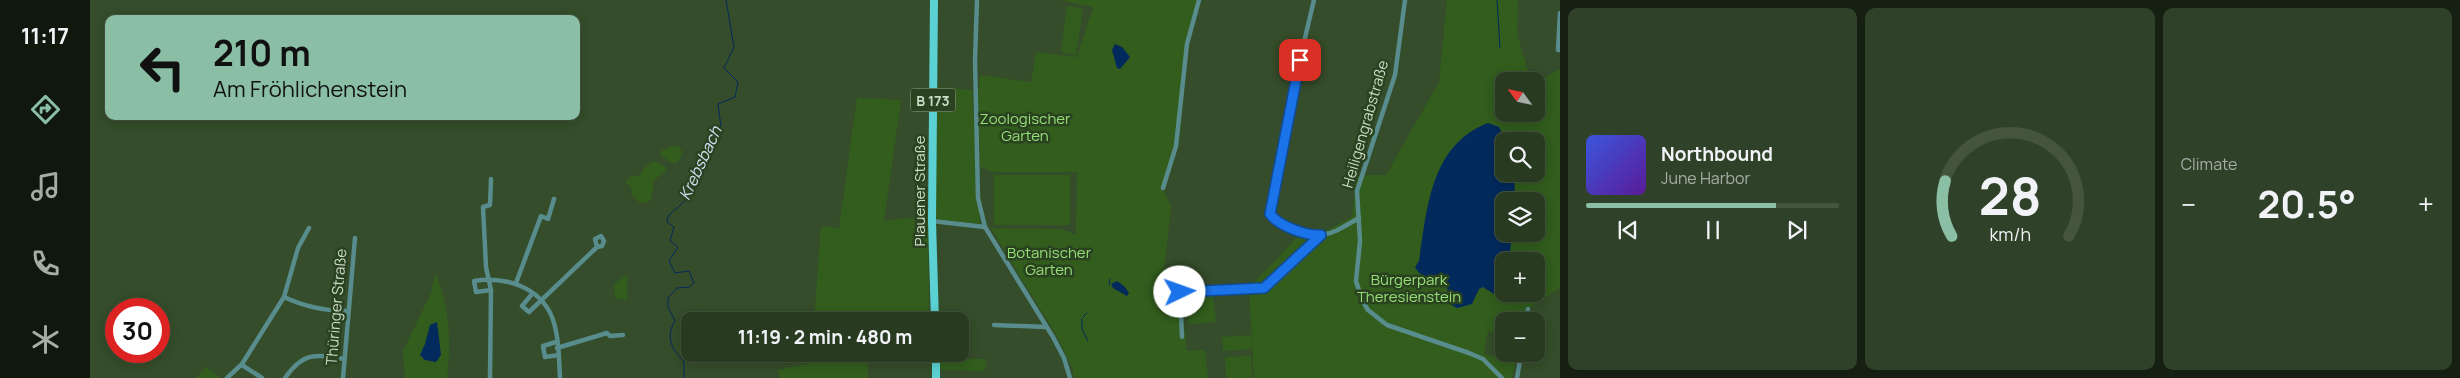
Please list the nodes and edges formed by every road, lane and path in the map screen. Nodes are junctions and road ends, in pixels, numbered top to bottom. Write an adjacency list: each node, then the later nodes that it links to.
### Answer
1 (934, 0): 12 (main road, Plauener Straße / B 173)
2 (976, 0): 13 (street)
3 (1199, 0): 9 (street)
4 (1314, 0): 15 (street)
5 (1405, 0): 11 (street, Heiligengrabstraße)
6 (1560, 13): 7 (street)
7 (1559, 50)
8 (491, 179): 18 (street)
9 (1163, 188)
10 (554, 199): 19 (street)
11 (1358, 218): 15 (street); 47 (street, Heiligengrabstraße)
12 (932, 221): 13 (street); 26 (main road, Plauener Straße / B 173)
13 (984, 227): 29 (street)
14 (309, 228): 22 (street)
15 (1321, 235): 31 (street)
16 (355, 238): 25 (street, Thüringer Straße)
17 (597, 247): 23 (street)
18 (489, 279): 19 (street); 20 (street); 20 (street)
19 (516, 283): 21 (street)
20 (491, 290): 43 (street)
21 (532, 294): 23 (street); 23 (street)
22 (284, 297): 25 (street); 38 (street)
23 (540, 301): 32 (street)
24 (1528, 308): 27 (street)
25 (348, 311): 35 (street, Thüringer Straße)
26 (935, 312)
27 (1527, 312)
28 (994, 325): 29 (street)
29 (1046, 328): 46 (street)
30 (623, 335): 33 (street)
31 (1182, 337)
32 (556, 342): 33 (street); 34 (street)
33 (558, 348): 34 (street)
34 (559, 356): 44 (street)
35 (344, 359): 41 (street); 42 (street, Thüringer Straße)
36 (936, 362): 45 (main road)
37 (1520, 362): 48 (street)
38 (242, 364): 39 (street); 40 (street)
39 (227, 378)
40 (262, 378)
41 (285, 378)
42 (343, 378)
43 (490, 378)
44 (560, 378)
45 (936, 378)
46 (1070, 378)
47 (1502, 378)
48 (1517, 378)

